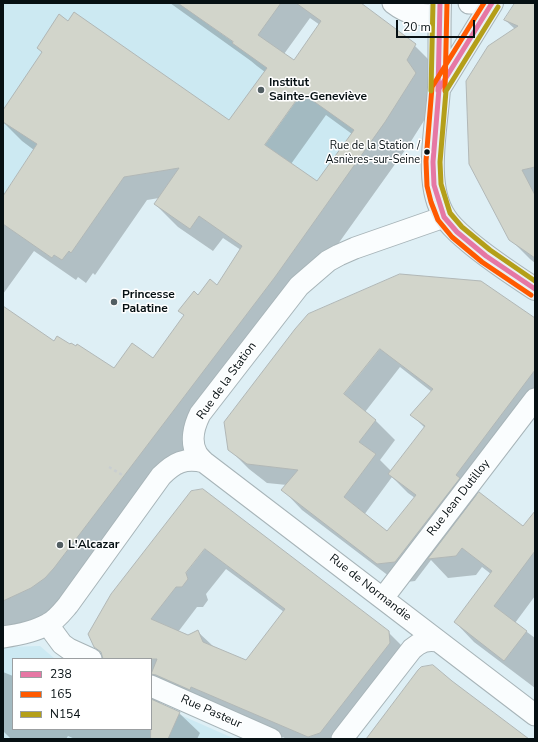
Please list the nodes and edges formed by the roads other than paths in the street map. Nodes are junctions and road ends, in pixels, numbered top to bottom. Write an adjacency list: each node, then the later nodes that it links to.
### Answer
1 (393, 3): 5 (street)
2 (469, 3): 3 (street)
3 (482, 3)
4 (492, 3): 6 (main road)
5 (440, 9): 6 (main road)
6 (438, 89): 7 (main road)
7 (444, 217): 8 (main road); 10 (street, Rue de la Station)
8 (535, 289)
9 (535, 399): 11 (street, Rue Jean Dutilloy)
10 (204, 462): 11 (street, Rue de Normandie); 12 (street)
11 (383, 598): 14 (street, Rue de Normandie)
12 (48, 625): 13 (street); 15 (street)
13 (3, 637)
14 (437, 640): 17 (street, Rue de Normandie); 19 (street)
15 (89, 658)
16 (152, 686): 18 (street, Rue Pasteur)
17 (535, 715)
18 (271, 739)
19 (342, 739)

